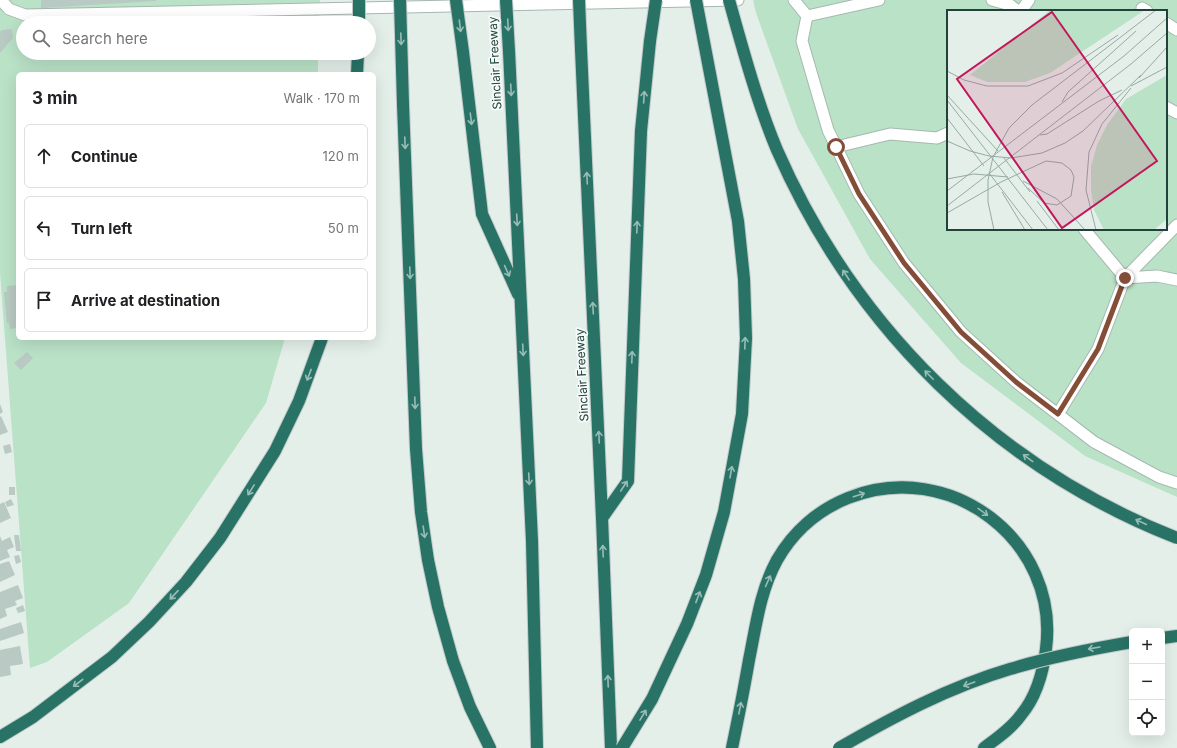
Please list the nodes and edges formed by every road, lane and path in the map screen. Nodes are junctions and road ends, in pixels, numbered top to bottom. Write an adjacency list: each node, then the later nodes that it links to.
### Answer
1 (1, 0): 15 (lane)
2 (359, 0): 18 (highway, bridge)
3 (400, 0): 43 (highway, one-way to 43, bridge)
4 (456, 0): 32 (highway, one-way to 32, bridge)
5 (506, 0): 32 (highway, Sinclair Freeway, one-way to 32, bridge)
6 (579, 0): 36 (highway, Sinclair Freeway, one-way to 6, bridge)
7 (656, 0): 36 (highway, one-way to 7, bridge)
8 (696, 0): 46 (highway, one-way to 8, bridge)
9 (728, 0): 37 (highway, one-way to 9, bridge)
10 (738, 0): 15 (lane)
11 (794, 0): 19 (lane)
12 (879, 0): 19 (lane)
13 (992, 0): 16 (lane)
14 (1029, 0): 17 (lane)
15 (321, 4)
16 (1017, 10)
17 (1023, 10)
18 (359, 16)
19 (807, 16): 27 (lane)
20 (1167, 24): 21 (lane)
21 (1177, 30)
22 (358, 60): 23 (highway)
23 (357, 72)
24 (1167, 108): 25 (lane)
25 (1177, 113)
26 (947, 133): 27 (lane)
27 (836, 147): 34 (lane)
28 (1177, 225): 30 (lane)
29 (1085, 230): 30 (lane)
30 (1125, 278): 31 (lane); 34 (lane)
31 (1177, 280)
32 (521, 300): 44 (highway, Sinclair Freeway, one-way to 44)
33 (321, 340): 41 (highway, one-way to 41)
34 (1058, 414): 35 (lane)
35 (1177, 483)
36 (602, 518): 45 (highway, Sinclair Freeway, one-way to 36)
37 (1177, 538)
38 (1177, 636): 39 (highway)
39 (1165, 638)
40 (1129, 642): 47 (highway, one-way to 47, bridge)
41 (0, 737)
42 (733, 747): 48 (highway, one-way to 48)
43 (490, 748)
44 (537, 748)
45 (611, 748)
46 (622, 748)
47 (838, 748)
48 (984, 748)

